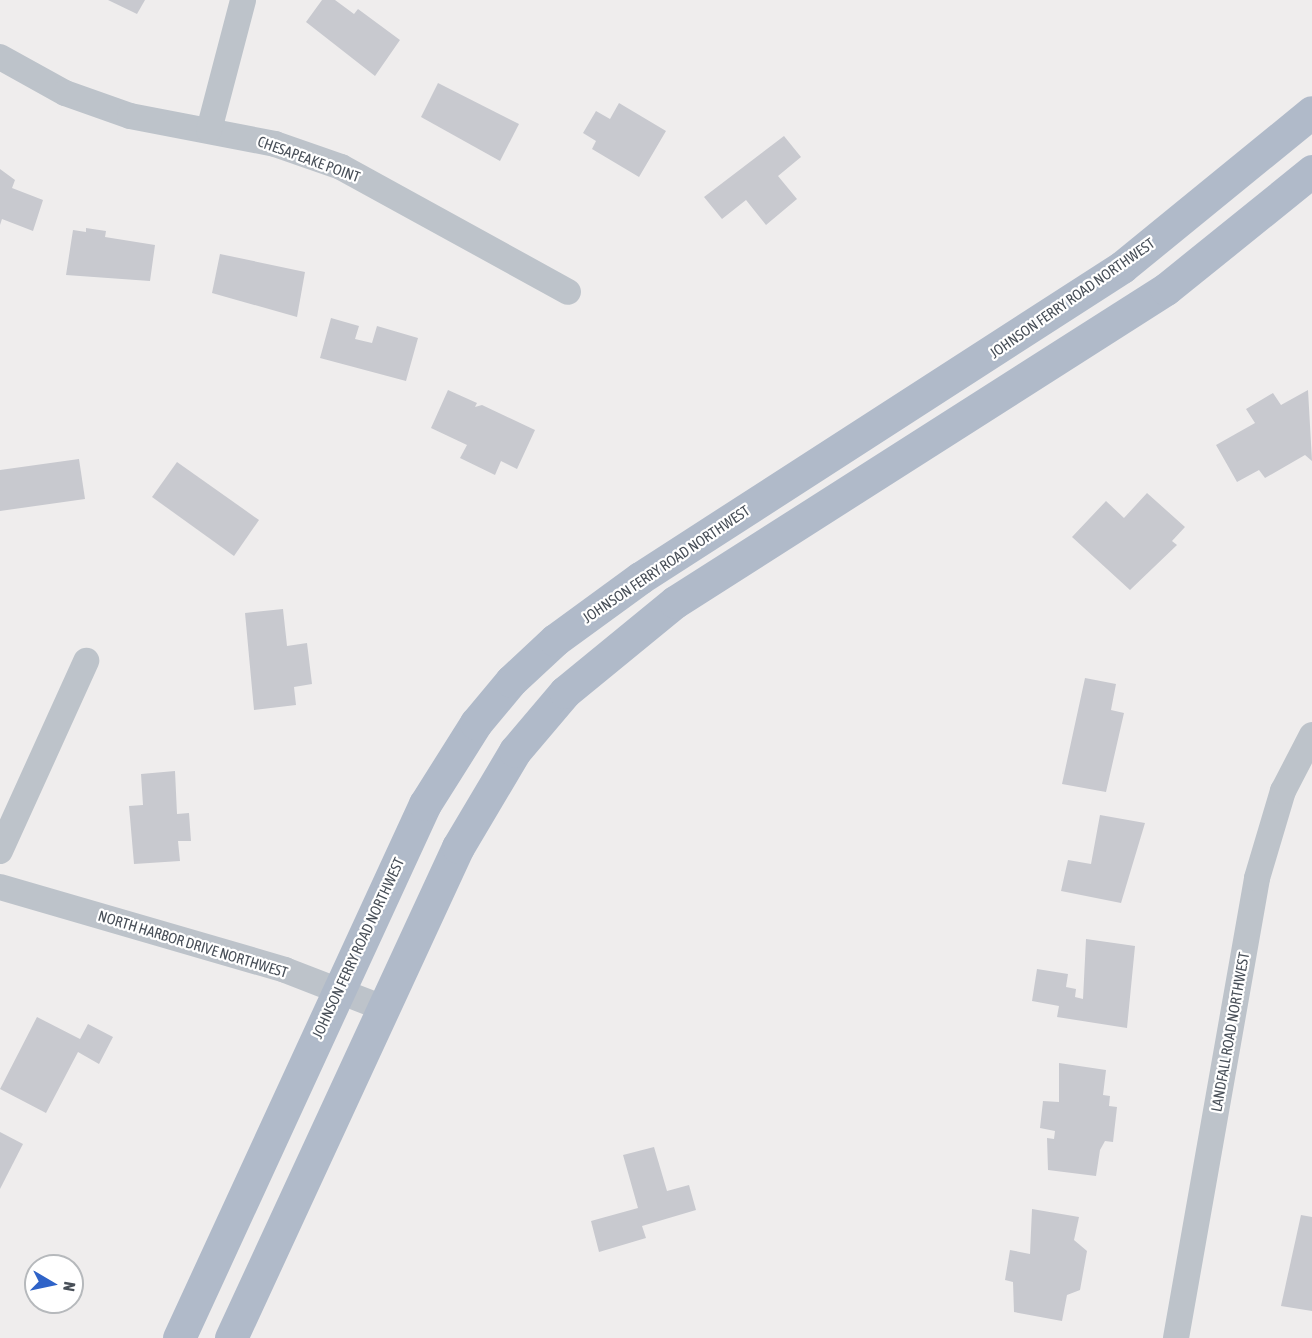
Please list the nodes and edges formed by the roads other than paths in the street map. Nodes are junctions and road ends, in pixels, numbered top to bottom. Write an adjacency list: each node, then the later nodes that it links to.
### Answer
1 (243, 0): 4 (street)
2 (0, 57): 4 (street, CHESAPEAKE POINT)
3 (1312, 112): 11 (main road, JOHNSON FERRY ROAD NORTHWEST)
4 (209, 130): 6 (street, CHESAPEAKE POINT)
5 (1312, 171): 12 (main road)
6 (568, 292)
7 (86, 661): 9 (street)
8 (1312, 735): 15 (street, LANDFALL ROAD NORTHWEST)
9 (0, 851)
10 (0, 887): 11 (street, NORTH HARBOR DRIVE NORTHWEST)
11 (338, 990): 12 (street, NORTH HARBOR DRIVE NORTHWEST); 13 (main road, JOHNSON FERRY ROAD NORTHWEST)
12 (383, 1008): 14 (main road)
13 (179, 1338)
14 (231, 1338)
15 (1176, 1338)

